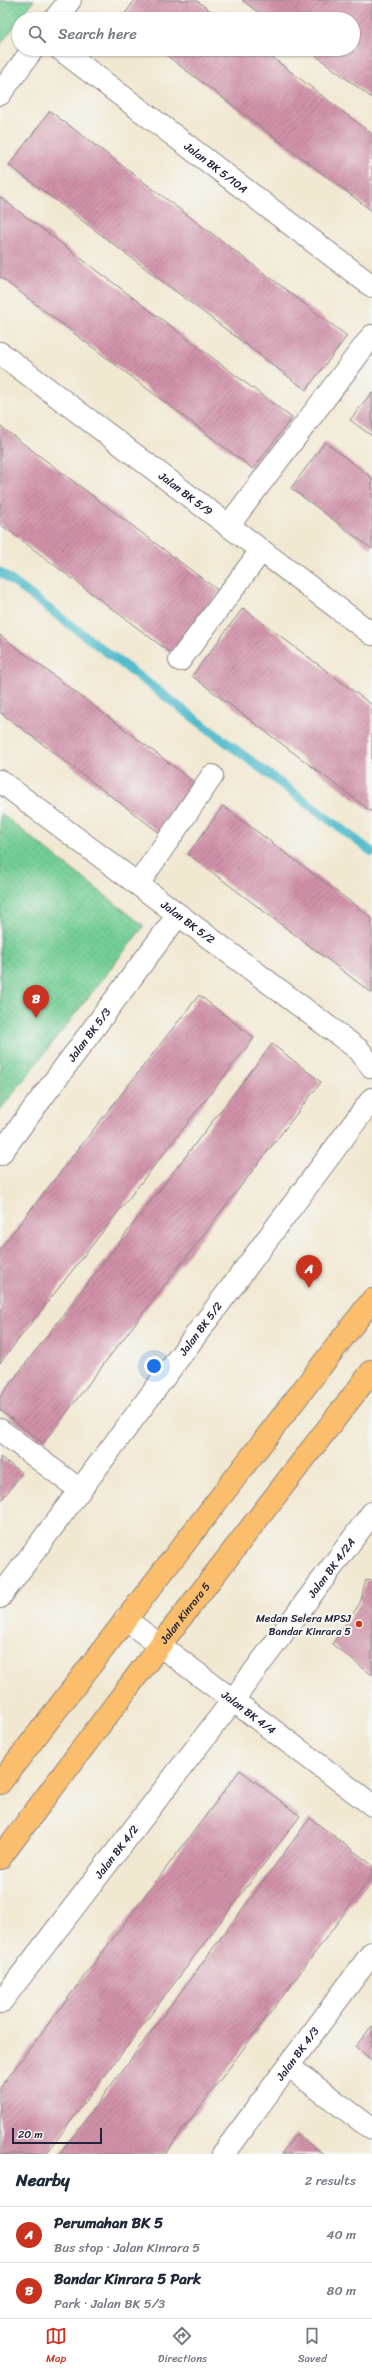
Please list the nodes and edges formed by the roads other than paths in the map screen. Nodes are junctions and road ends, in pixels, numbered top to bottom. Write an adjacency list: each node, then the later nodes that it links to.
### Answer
1 (70, 0): 2 (street)
2 (61, 12)
3 (28, 56): 5 (street)
4 (69, 56): 6 (street, Jalan BK 5/10A)
5 (0, 94)
6 (372, 286)
7 (372, 336): 9 (street)
8 (0, 353): 9 (street, Jalan BK 5/9)
9 (228, 526): 10 (street, Jalan BK 5/9)
10 (261, 551): 11 (street, Jalan BK 5/9); 12 (street)
11 (372, 634)
12 (180, 660)
13 (212, 776): 15 (street)
14 (0, 780): 15 (street, Jalan BK 5/2)
15 (138, 884): 16 (street, Jalan BK 5/2)
16 (178, 915): 17 (street, Jalan BK 5/2); 19 (street, Jalan BK 5/3)
17 (372, 1067)
18 (372, 1099): 23 (street, Jalan BK 5/2)
19 (0, 1154)
20 (372, 1300): 26 (main road)
21 (372, 1371): 27 (main road, Jalan Kinrara 5)
22 (0, 1430): 23 (street)
23 (80, 1490): 25 (street, Jalan BK 5/2)
24 (372, 1513): 28 (street, Jalan BK 4/2A)
25 (0, 1597)
26 (126, 1619): 27 (street, Jalan BK 4/4); 29 (main road)
27 (160, 1645): 28 (street, Jalan BK 4/4); 31 (main road, Jalan Kinrara 5)
28 (233, 1700): 30 (street, Jalan BK 4/4); 33 (street, Jalan BK 4/2)
29 (0, 1783)
30 (372, 1805)
31 (0, 1858)
32 (372, 1953): 34 (street, Jalan BK 4/3)
33 (0, 2003)
34 (288, 2067): 35 (street); 36 (street, Jalan BK 4/3)
35 (372, 2129)
36 (223, 2154)

